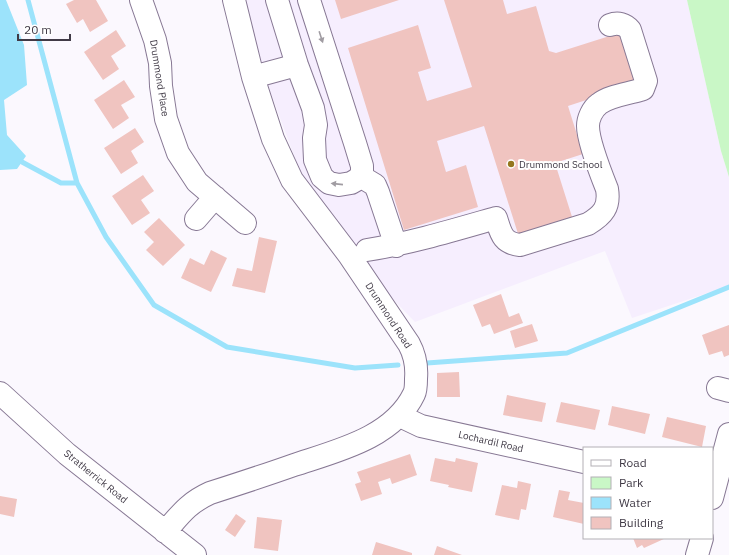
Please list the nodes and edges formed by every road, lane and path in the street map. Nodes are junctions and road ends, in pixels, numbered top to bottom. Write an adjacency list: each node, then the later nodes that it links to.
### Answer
1 (141, 0): 9 (street, Drummond Place)
2 (234, 0): 7 (street, Drummond Road)
3 (277, 0): 6 (street)
4 (309, 0): 8 (street, one-way to 8)
5 (610, 25): 12 (street)
6 (297, 65): 7 (street); 8 (street, one-way to 6)
7 (253, 77): 15 (street, Drummond Road)
8 (360, 176): 12 (street)
9 (215, 198): 10 (street); 11 (street, Drummond Place)
10 (196, 219)
11 (245, 223)
12 (396, 246): 13 (street)
13 (367, 250)
14 (0, 393): 19 (street, Stratherrick Road)
15 (400, 416): 17 (street, Lochardil Road); 19 (street, Drummond Road)
16 (729, 434): 18 (street)
17 (583, 462)
18 (717, 493)
19 (165, 532): 21 (street, Stratherrick Road)
20 (702, 539): 22 (street)
21 (195, 555)
22 (697, 555)

